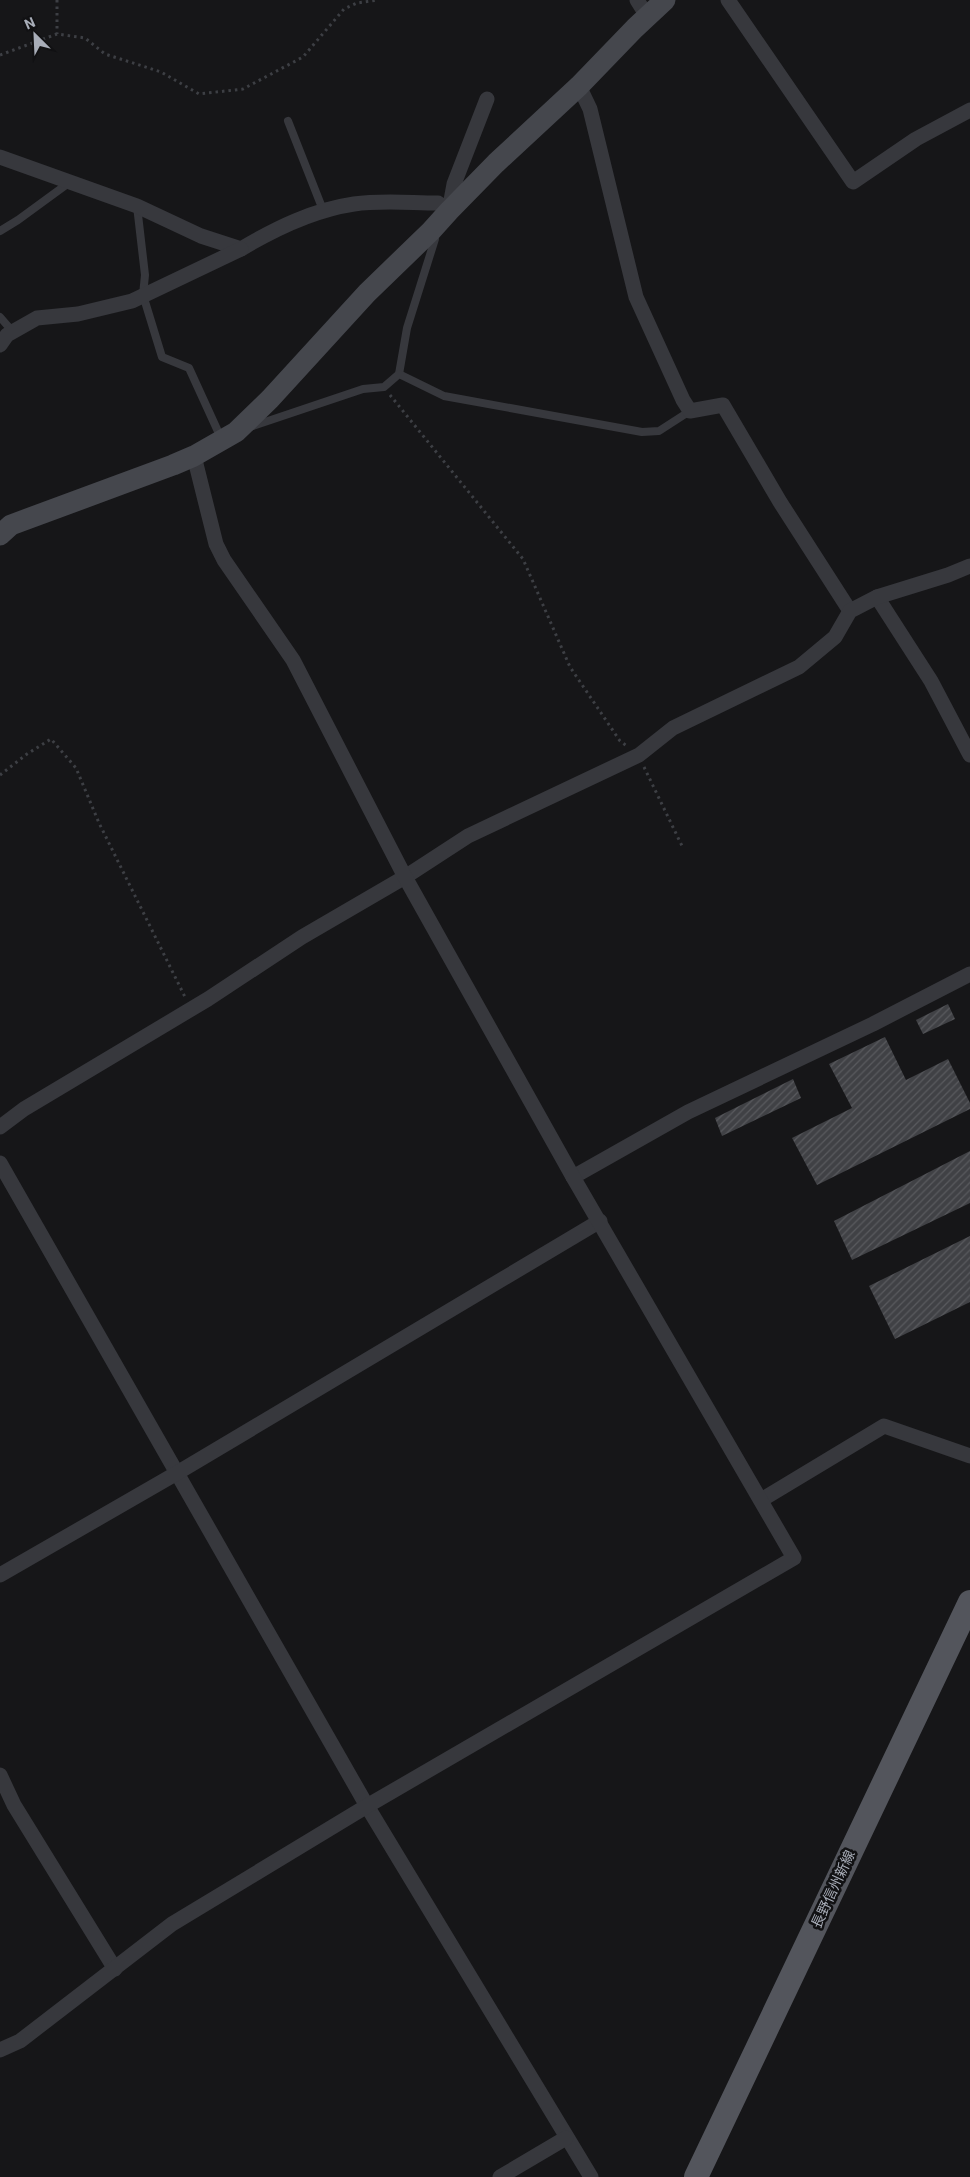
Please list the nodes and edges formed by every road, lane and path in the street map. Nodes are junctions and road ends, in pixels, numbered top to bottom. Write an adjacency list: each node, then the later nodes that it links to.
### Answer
1 (57, 0): 6 (path)
2 (378, 0): 6 (path)
3 (665, 0): 5 (street)
4 (728, 0): 10 (street)
5 (642, 8): 8 (street)
6 (57, 34): 7 (path)
7 (0, 55)
8 (579, 86): 16 (street); 26 (street)
9 (487, 99): 16 (street)
10 (970, 110)
11 (288, 121): 15 (lane)
12 (0, 156): 13 (street)
13 (70, 182): 14 (street); 17 (lane)
14 (137, 206): 19 (street); 20 (lane)
15 (323, 210): 16 (street); 19 (street)
16 (449, 211): 18 (street)
17 (0, 231)
18 (431, 231): 24 (lane); 27 (street)
19 (240, 249): 20 (street)
20 (143, 295): 22 (street); 27 (lane)
21 (0, 317): 22 (lane)
22 (13, 332): 23 (street)
23 (0, 345)
24 (399, 374): 25 (lane); 26 (lane)
25 (384, 387): 27 (lane); 33 (path)
26 (690, 411): 32 (street)
27 (229, 435): 28 (street)
28 (194, 456): 29 (street); 37 (street)
29 (0, 535)
30 (970, 566): 31 (street)
31 (877, 597): 32 (street); 34 (street)
32 (850, 611): 33 (street)
33 (638, 755): 36 (path); 37 (street)
34 (970, 755)
35 (0, 775): 39 (path)
36 (684, 848)
37 (405, 877): 39 (street); 42 (street)
38 (970, 974): 42 (street)
39 (191, 1009): 40 (street)
40 (0, 1127)
41 (0, 1163): 45 (street)
42 (573, 1177): 43 (street)
43 (600, 1221): 45 (street); 46 (street)
44 (970, 1456): 46 (street)
45 (177, 1473): 47 (street); 50 (street)
46 (761, 1500): 50 (street)
47 (0, 1575)
48 (970, 1602): 56 (main road, 長野信州新線)
49 (0, 1774): 51 (street)
50 (367, 1806): 51 (street); 53 (street)
51 (115, 1969): 52 (street)
52 (0, 2050)
53 (566, 2138): 54 (street); 55 (street)
54 (500, 2177)
55 (591, 2177)
56 (696, 2177)

